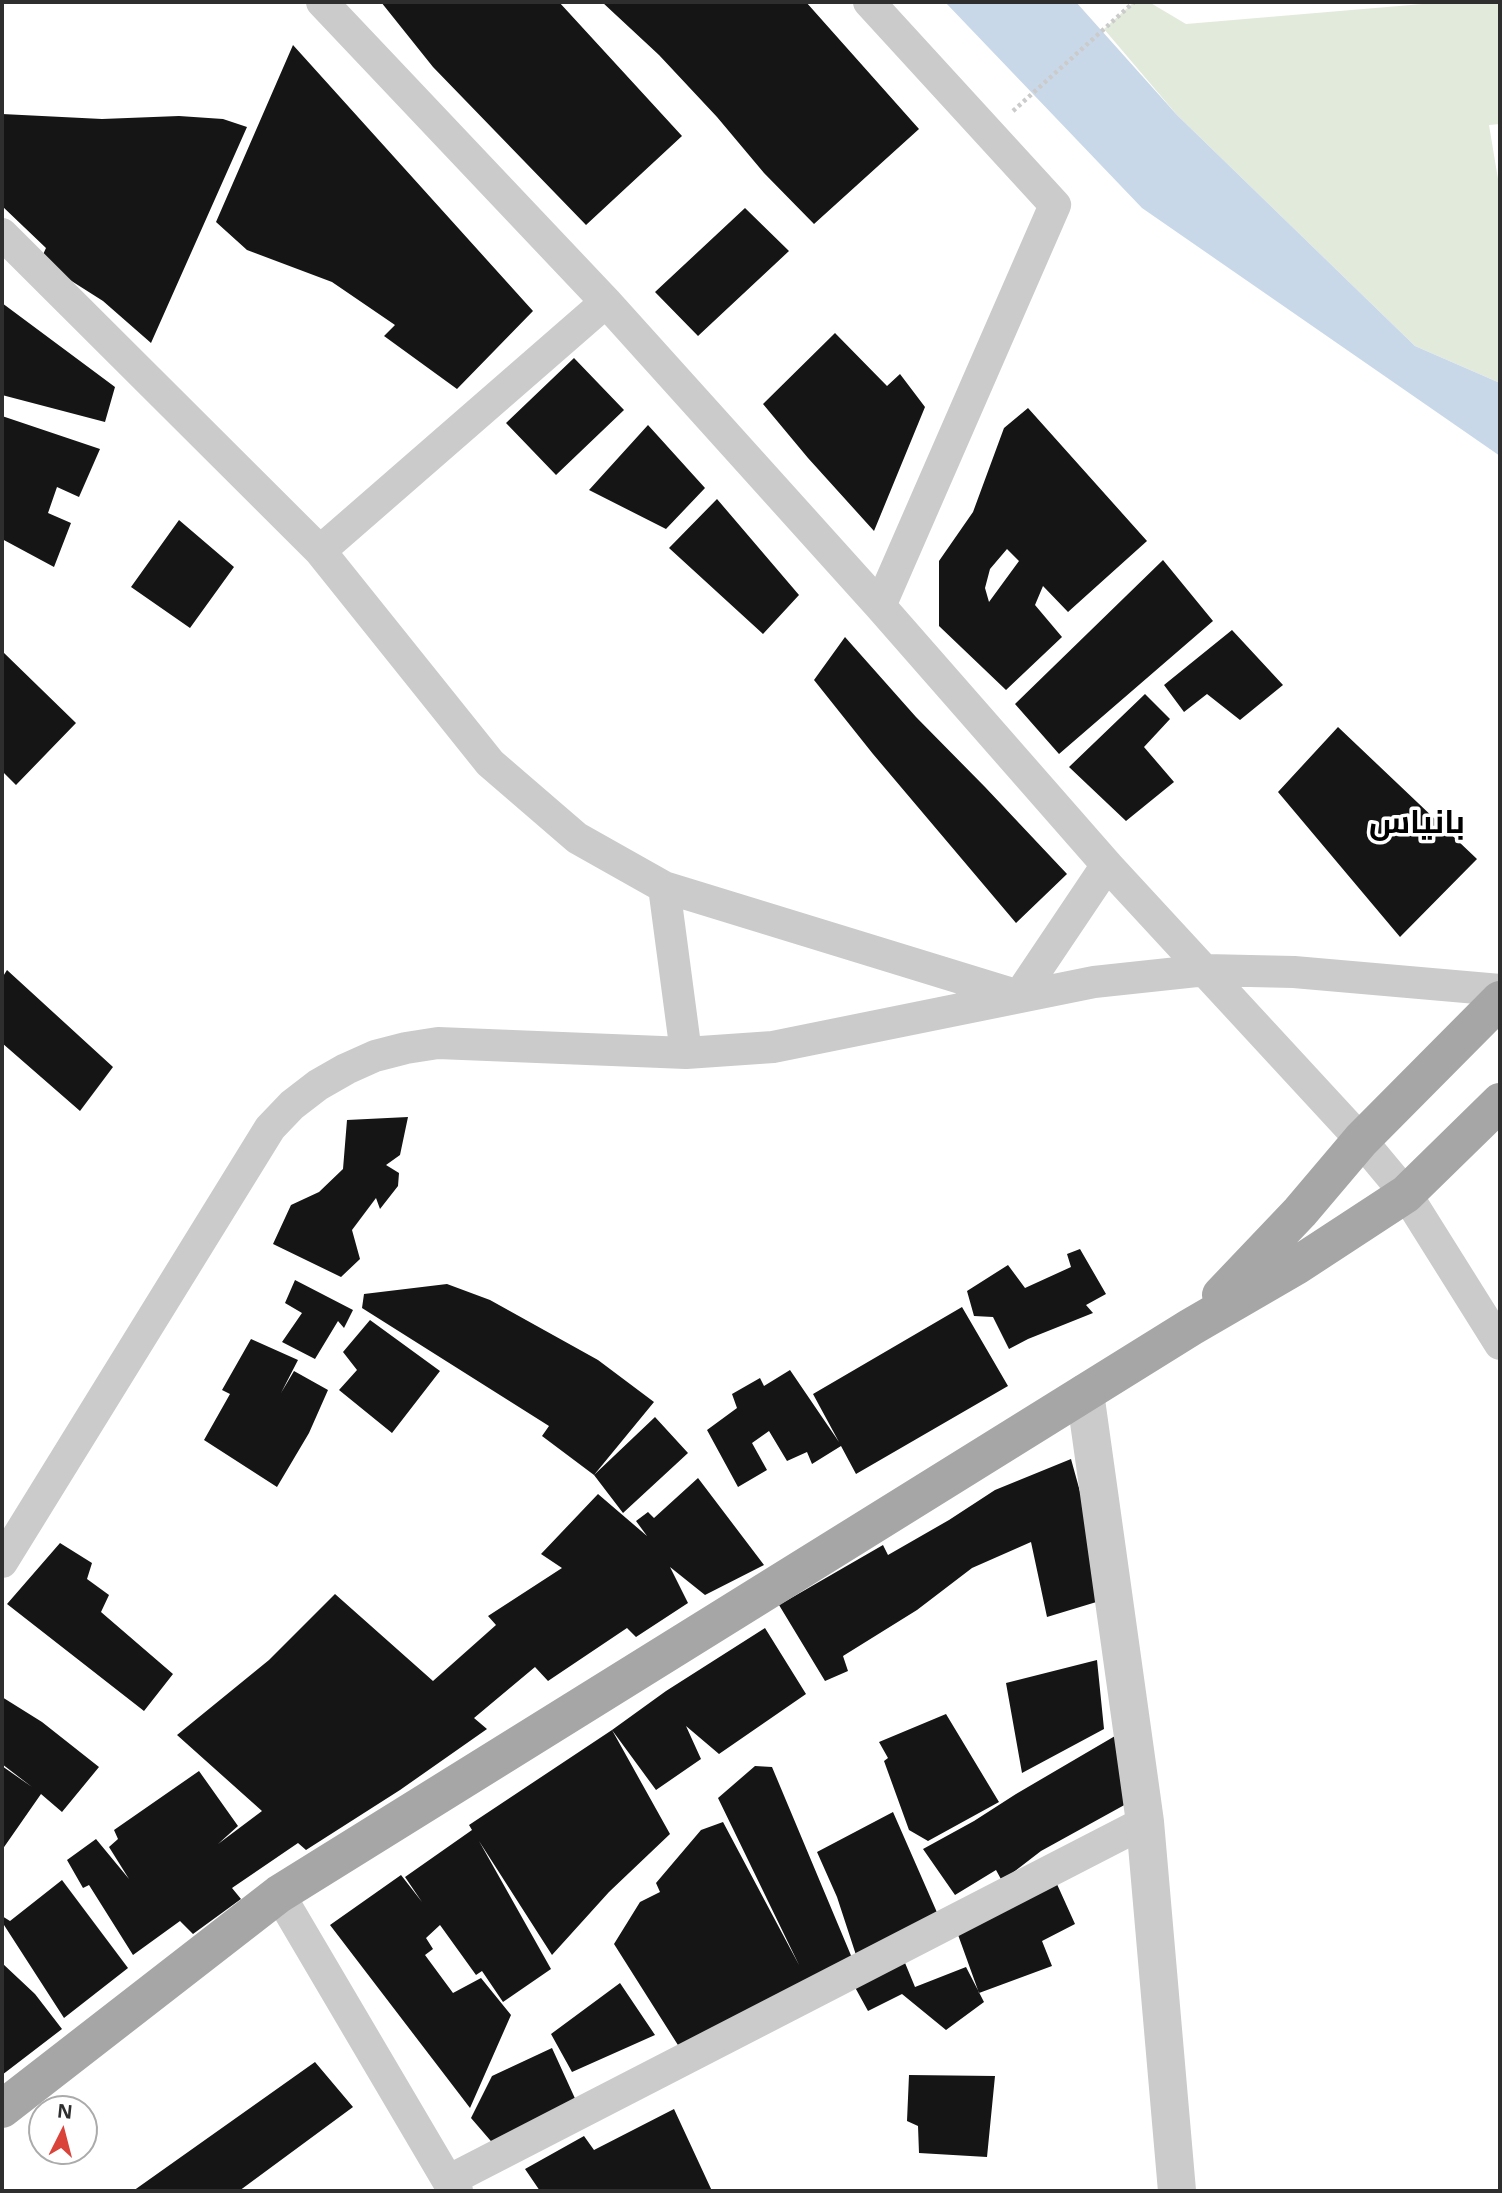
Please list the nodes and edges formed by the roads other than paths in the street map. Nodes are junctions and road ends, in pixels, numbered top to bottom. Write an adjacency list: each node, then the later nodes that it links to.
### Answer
1 (322, 2): 4 (street)
2 (869, 2): 6 (street)
3 (2, 234): 5 (street)
4 (606, 302): 5 (street); 6 (street)
5 (320, 551): 8 (street)
6 (880, 606): 7 (street)
7 (1107, 865): 9 (street); 11 (street)
8 (664, 887): 11 (street); 13 (street)
9 (1206, 970): 10 (street); 11 (street); 15 (street)
10 (1500, 990)
11 (1019, 996): 13 (street)
12 (1500, 1000): 15 (main road)
13 (685, 1053): 20 (street)
14 (1500, 1102): 16 (main road)
15 (1361, 1140): 16 (street); 17 (main road)
16 (1406, 1194): 17 (main road); 18 (street)
17 (1191, 1327): 19 (main road)
18 (1500, 1344)
19 (1085, 1393): 21 (street); 22 (main road)
20 (2, 1562)
21 (1145, 1822): 24 (street); 25 (street)
22 (279, 1894): 23 (main road); 24 (street)
23 (2, 2109)
24 (453, 2186)
25 (1177, 2191)

